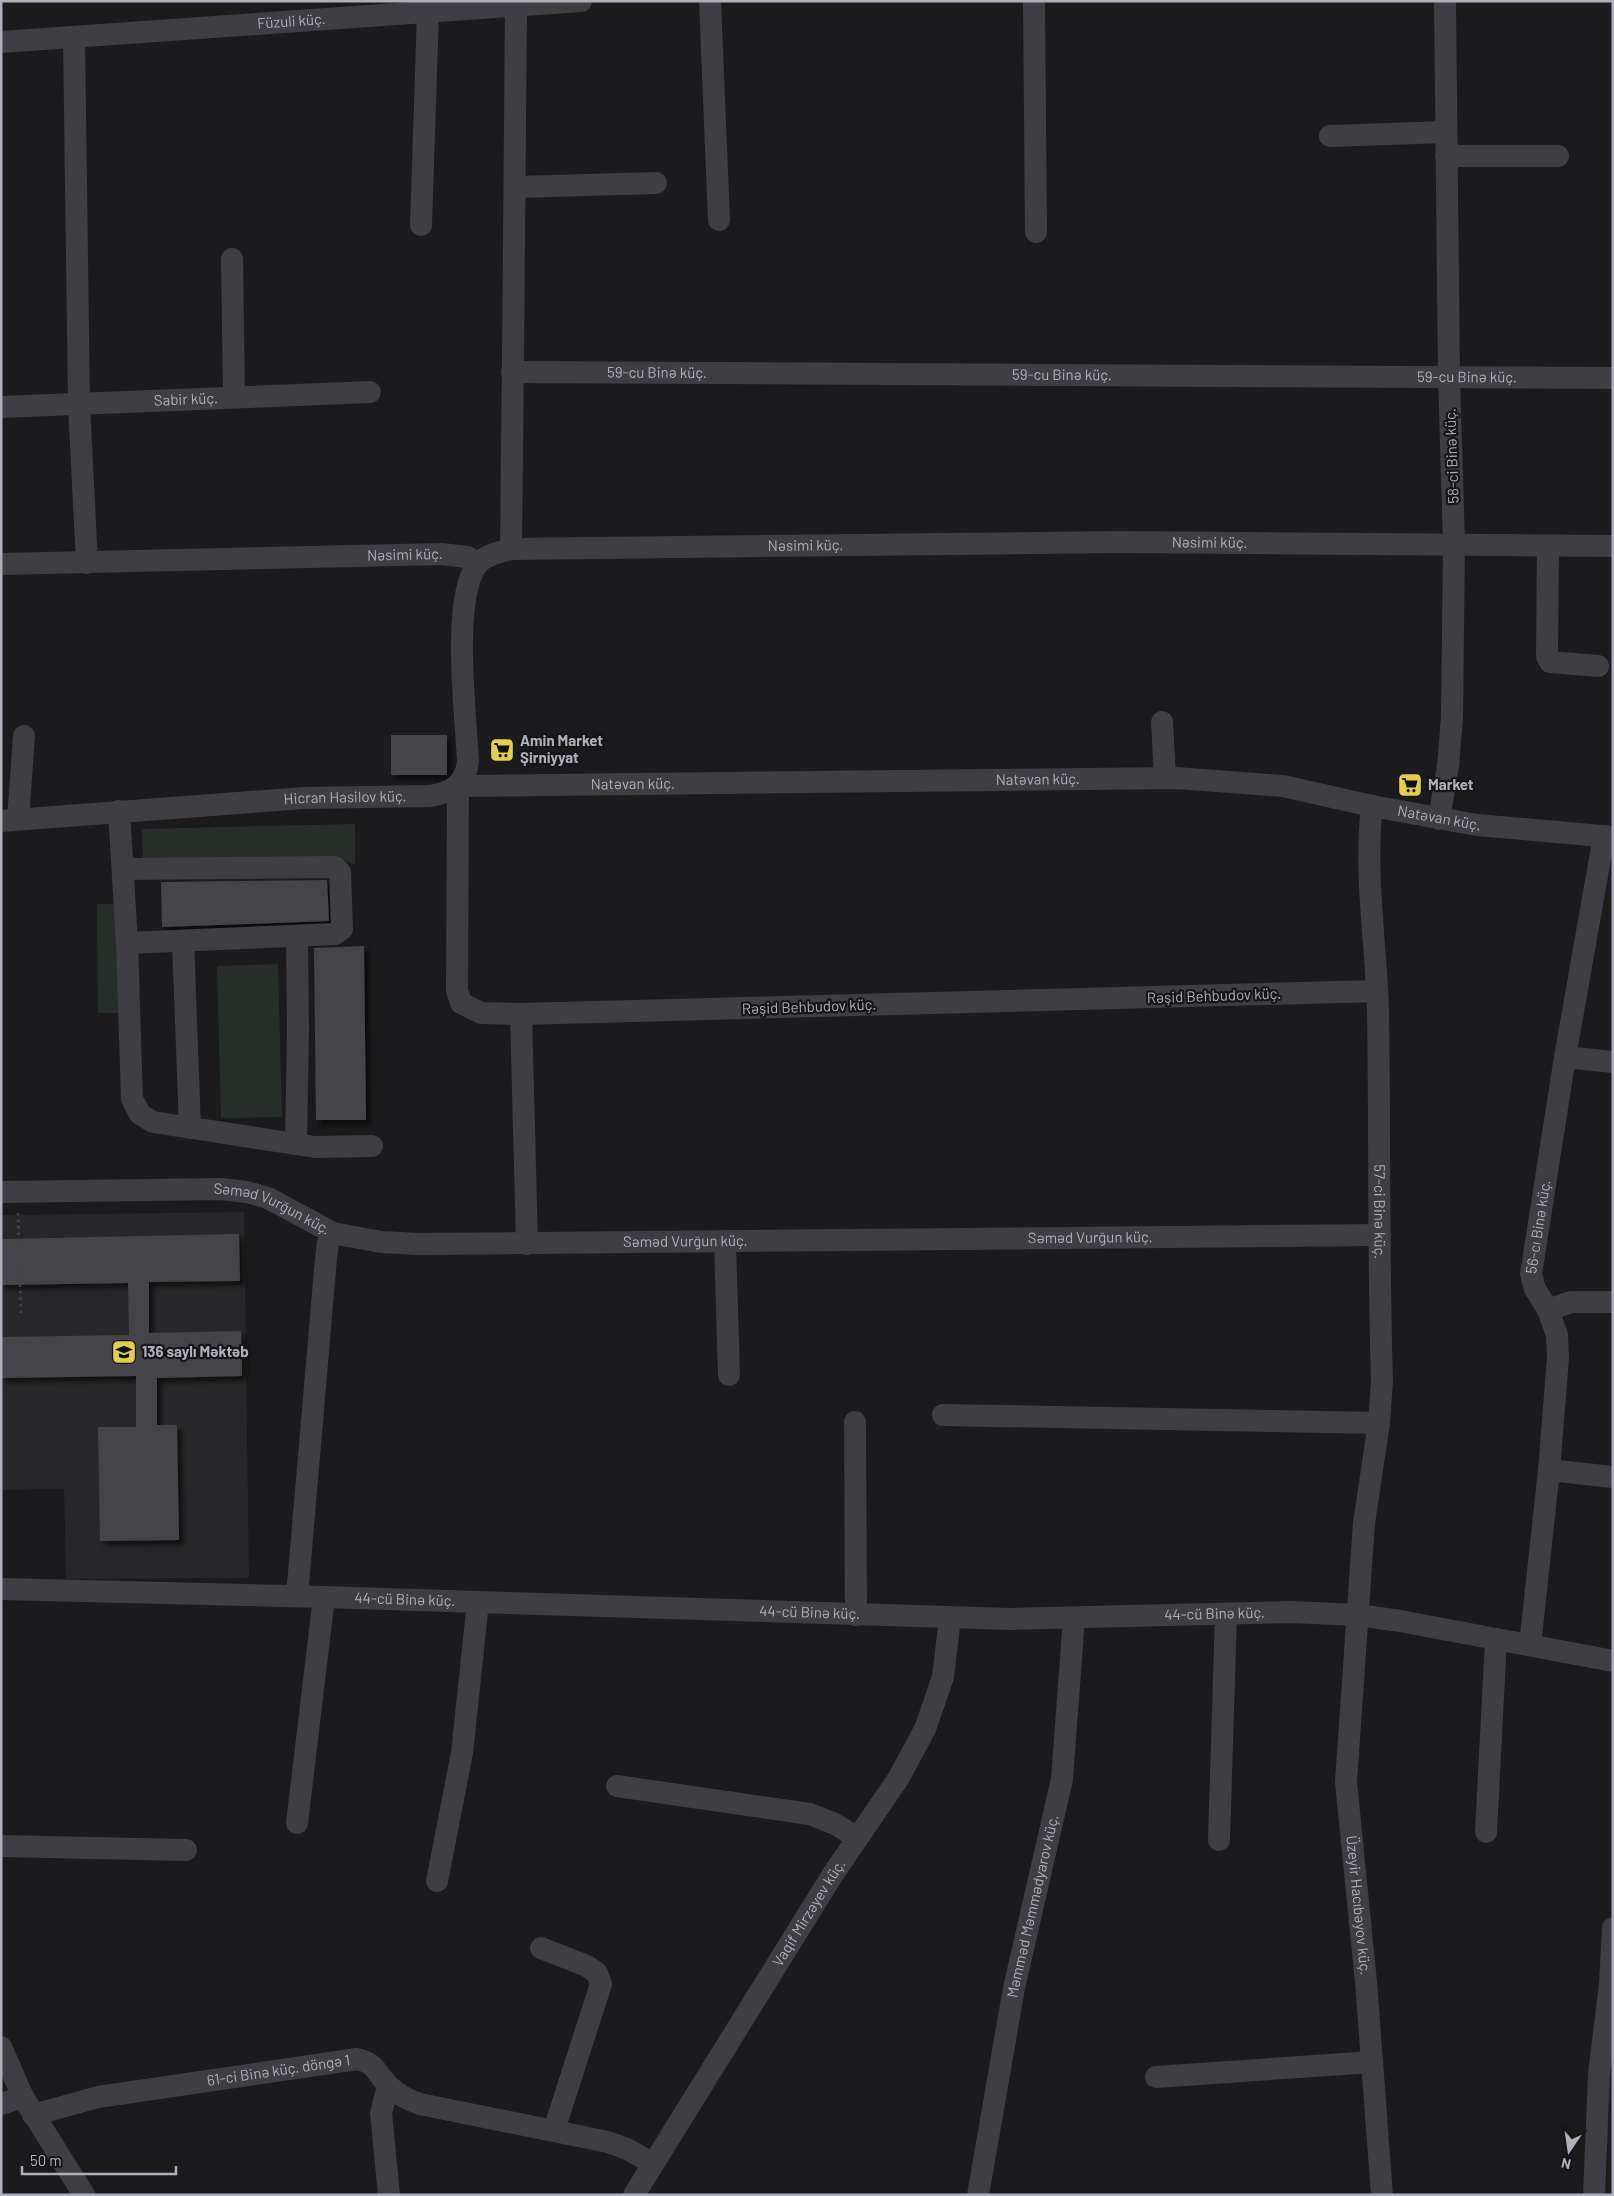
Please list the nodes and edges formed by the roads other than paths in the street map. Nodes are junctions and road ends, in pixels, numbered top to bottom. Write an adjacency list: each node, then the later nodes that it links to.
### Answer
1 (581, 1): 5 (street, Füzuli küç.)
2 (710, 1): 15 (street)
3 (1034, 1): 17 (street)
4 (1445, 1): 9 (street, 58-ci Binə küç.)
5 (516, 6): 6 (street, Füzuli küç.); 14 (street)
6 (428, 12): 7 (street, Füzuli küç.); 16 (street)
7 (74, 37): 8 (street, Füzuli küç.); 24 (street)
8 (1, 42)
9 (1445, 132): 10 (street); 11 (street, 58-ci Binə küç.)
10 (1330, 136)
11 (1446, 156): 12 (street); 20 (street, 58-ci Binə küç.)
12 (1558, 156)
13 (656, 183): 14 (street)
14 (516, 187): 19 (street)
15 (719, 220)
16 (421, 225)
17 (1036, 232)
18 (232, 258): 23 (street)
19 (512, 372): 20 (street, 59-cu Binə küç.); 29 (street)
20 (1449, 377): 21 (street, 59-cu Binə küç.); 26 (street, 58-ci Binə küç.)
21 (1613, 378)
22 (370, 392): 23 (street, Sabir küç.)
23 (234, 396): 24 (street, Sabir küç.)
24 (79, 405): 25 (street, Sabir küç.); 30 (street)
25 (1, 407)
26 (1454, 544): 27 (street, Nəsimi küç.); 29 (street, Nəsimi küç.); 40 (street, 58-ci Binə küç.)
27 (1548, 546): 28 (street, Nəsimi küç.); 33 (street)
28 (1613, 546)
29 (511, 549): 31 (street, Nəsimi küç.)
30 (87, 563): 31 (street, Nəsimi küç.); 32 (street, Nəsimi küç.)
31 (478, 563): 37 (street)
32 (1, 564)
33 (1598, 666)
34 (1162, 722): 36 (street)
35 (24, 736): 41 (street)
36 (1165, 778): 37 (street, Natəvan küç.); 38 (street, Natəvan küç.)
37 (458, 786): 39 (street, Hicran Hasilov küç.); 48 (street, Rəşid Behbudov küç.)
38 (1372, 806): 40 (street, Natəvan küç.); 47 (street, 57-ci Binə küç.)
39 (119, 811): 41 (street, Hicran Hasilov küç.); 43 (street)
40 (1439, 819): 42 (street, Natəvan küç.)
41 (10, 820)
42 (1608, 837): 49 (street, 56-cı Binə küç.)
43 (124, 869): 44 (street); 46 (street)
44 (296, 938): 45 (street); 52 (street)
45 (183, 941): 46 (street); 51 (street)
46 (127, 943): 51 (street)
47 (1377, 992): 48 (street, Rəşid Behbudov küç.); 56 (street, 57-ci Binə küç.)
48 (522, 1014): 58 (street)
49 (1565, 1057): 50 (street); 60 (street, 56-cı Binə küç.)
50 (1613, 1062)
51 (190, 1128): 52 (street)
52 (296, 1144): 53 (street)
53 (372, 1146)
54 (10, 1192): 55 (street, Səməd Vurğun küç.)
55 (333, 1233): 58 (street, Səməd Vurğun küç.); 68 (street)
56 (1380, 1236): 57 (street, Səməd Vurğun küç.); 64 (street, 57-ci Binə küç.)
57 (725, 1243): 58 (street, Səməd Vurğun küç.); 61 (street)
58 (527, 1244)
59 (1613, 1302): 60 (street)
60 (1548, 1310): 65 (street, 56-cı Binə küç.)
61 (729, 1375)
62 (943, 1415): 64 (street)
63 (855, 1422): 72 (street)
64 (1379, 1423): 73 (street, 57-ci Binə küç.)
65 (1549, 1470): 66 (street); 77 (street, 56-cı Binə küç.)
66 (1613, 1477)
67 (1, 1589): 68 (street, 44-cü Binə küç.)
68 (297, 1596): 69 (street, 44-cü Binə küç.)
69 (324, 1597): 70 (street, 44-cü Binə küç.); 80 (street)
70 (478, 1602): 72 (street, 44-cü Binə küç.); 86 (street)
71 (1226, 1614): 73 (street, 44-cü Binə küç.); 75 (street, 44-cü Binə küç.); 83 (street)
72 (856, 1615): 74 (street, 44-cü Binə küç.)
73 (1358, 1616): 76 (street, 44-cü Binə küç.); 91 (street, Üzeyir Hacıbəyov küç.)
74 (950, 1618): 75 (street, 44-cü Binə küç.); 82 (street, Vaqif Mirzəyev küç.)
75 (1074, 1618): 101 (street, Məmməd Məmmədyarov küç.)
76 (1496, 1639): 77 (street, 44-cü Binə küç.); 81 (street)
77 (1530, 1645): 78 (street, 44-cü Binə küç.)
78 (1613, 1661)
79 (616, 1786): 82 (street)
80 (297, 1823)
81 (1486, 1832)
82 (856, 1837): 97 (street, Vaqif Mirzəyev küç.)
83 (1219, 1840)
84 (1, 1846): 85 (street)
85 (186, 1850)
86 (437, 1881)
87 (1613, 1928): 89 (street)
88 (541, 1948): 96 (street)
89 (1611, 1984): 103 (street)
90 (1, 2047): 95 (street)
91 (1372, 2062): 92 (street); 102 (street, Üzeyir Hacıbəyov küç.)
92 (1156, 2076)
93 (388, 2086): 95 (street, 61-ci Binə küç. döngə 1); 96 (street, 61-ci Binə küç. döngə 1); 99 (street)
94 (1, 2104): 95 (street, 61-ci Binə küç. döngə 1)
95 (28, 2106): 98 (street)
96 (554, 2130): 97 (street, 61-ci Binə küç. döngə 1)
97 (652, 2163): 100 (street, Vaqif Mirzəyev küç.)
98 (84, 2195)
99 (389, 2195)
100 (634, 2195)
101 (978, 2195)
102 (1382, 2195)
103 (1594, 2195)

